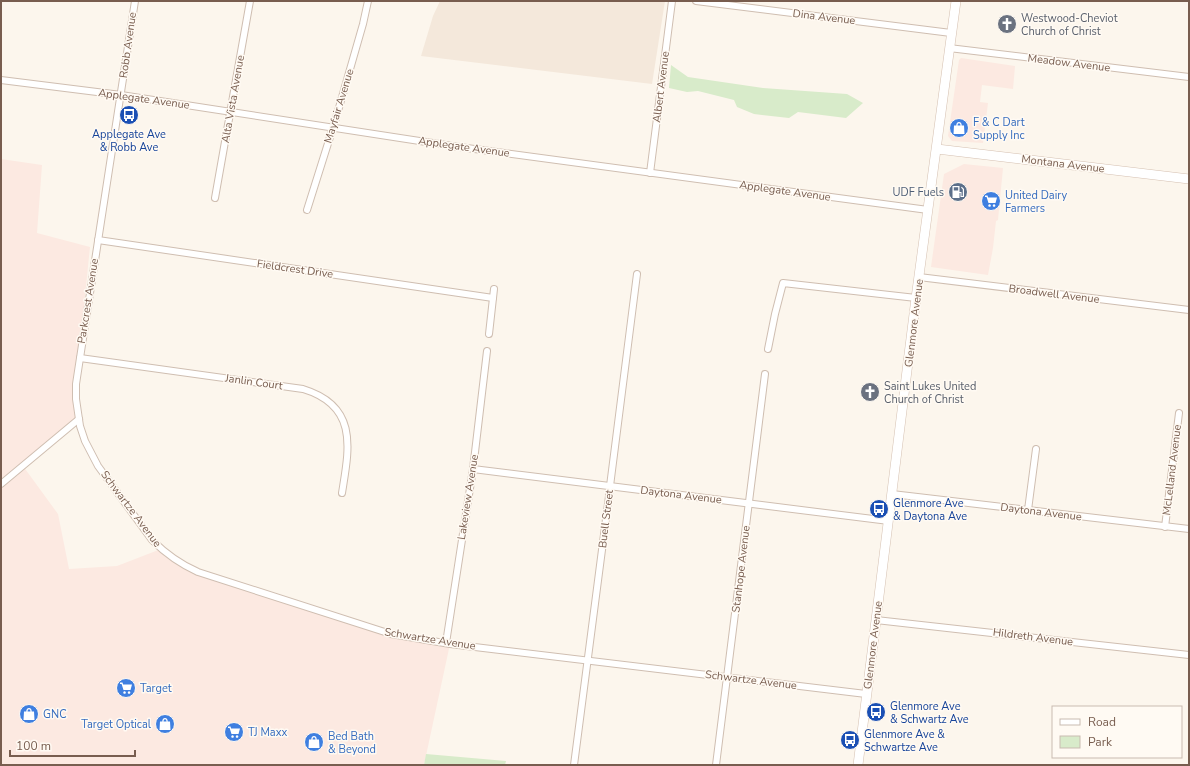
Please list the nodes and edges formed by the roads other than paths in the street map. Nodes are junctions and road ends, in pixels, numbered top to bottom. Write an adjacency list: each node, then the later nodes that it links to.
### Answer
1 (135, 1): 11 (street, Robb Avenue)
2 (250, 1): 12 (street, Alta Vista Avenue)
3 (368, 1): 13 (street, Mayfair Avenue)
4 (672, 1): 15 (street, Albert Avenue)
5 (696, 1): 7 (street, Dina Avenue)
6 (956, 1): 7 (street, Glenmore Avenue)
7 (951, 34): 8 (street, Glenmore Avenue)
8 (949, 48): 9 (street, Meadow Avenue); 14 (street, Glenmore Avenue)
9 (1189, 77)
10 (1, 80): 11 (street, Applegate Avenue)
11 (121, 95): 12 (street, Applegate Avenue); 17 (street, Robb Avenue)
12 (230, 112): 13 (street, Applegate Avenue); 18 (street, Alta Vista Avenue)
13 (334, 127): 15 (street, Applegate Avenue); 19 (street, Mayfair Avenue)
14 (937, 149): 16 (street, Montana Avenue); 20 (street, Glenmore Avenue)
15 (650, 173): 20 (street, Applegate Avenue)
16 (1189, 179)
17 (106, 183): 21 (street, Parkcrest Avenue)
18 (215, 198)
19 (307, 210)
20 (928, 210): 23 (street, Glenmore Avenue)
21 (98, 240): 25 (street, Fieldcrest Drive); 31 (street, Parkcrest Avenue)
22 (637, 274): 38 (street, Buell Street)
23 (919, 277): 26 (street, Glenmore Avenue); 27 (street, Broadwell Avenue)
24 (494, 289): 25 (street)
25 (493, 298): 28 (street)
26 (916, 298): 29 (street); 40 (street, Glenmore Avenue)
27 (1189, 310)
28 (489, 334)
29 (768, 349)
30 (488, 351): 36 (street, Lakeview Avenue)
31 (80, 358): 34 (street, Parkcrest Avenue); 39 (street, Janlin Court)
32 (765, 374): 41 (street, Stanhope Avenue)
33 (1179, 413): 44 (street, McLelland Avenue)
34 (79, 419): 37 (street); 47 (street, Schwartze Avenue)
35 (1036, 449): 42 (street)
36 (472, 469): 38 (street, Daytona Avenue); 47 (street, Lakeview Avenue)
37 (1, 484)
38 (610, 486): 41 (street, Daytona Avenue); 49 (street, Buell Street)
39 (342, 493)
40 (892, 494): 42 (street, Daytona Avenue); 43 (street, Glenmore Avenue)
41 (749, 503): 43 (street, Daytona Avenue); 50 (street, Stanhope Avenue)
42 (1028, 510): 44 (street, Daytona Avenue)
43 (889, 521): 46 (street, Glenmore Avenue)
44 (1165, 527): 45 (street, Daytona Avenue)
45 (1189, 529)
46 (876, 620): 48 (street, Hildreth Avenue); 51 (street, Glenmore Avenue)
47 (446, 643): 49 (street, Schwartze Avenue)
48 (1189, 655)
49 (587, 660): 50 (street, Schwartze Avenue); 52 (street, Buell Street)
50 (727, 678): 51 (street, Schwartze Avenue); 53 (street, Stanhope Avenue)
51 (866, 694): 54 (street, Glenmore Avenue)
52 (574, 765)
53 (716, 765)
54 (858, 765)

